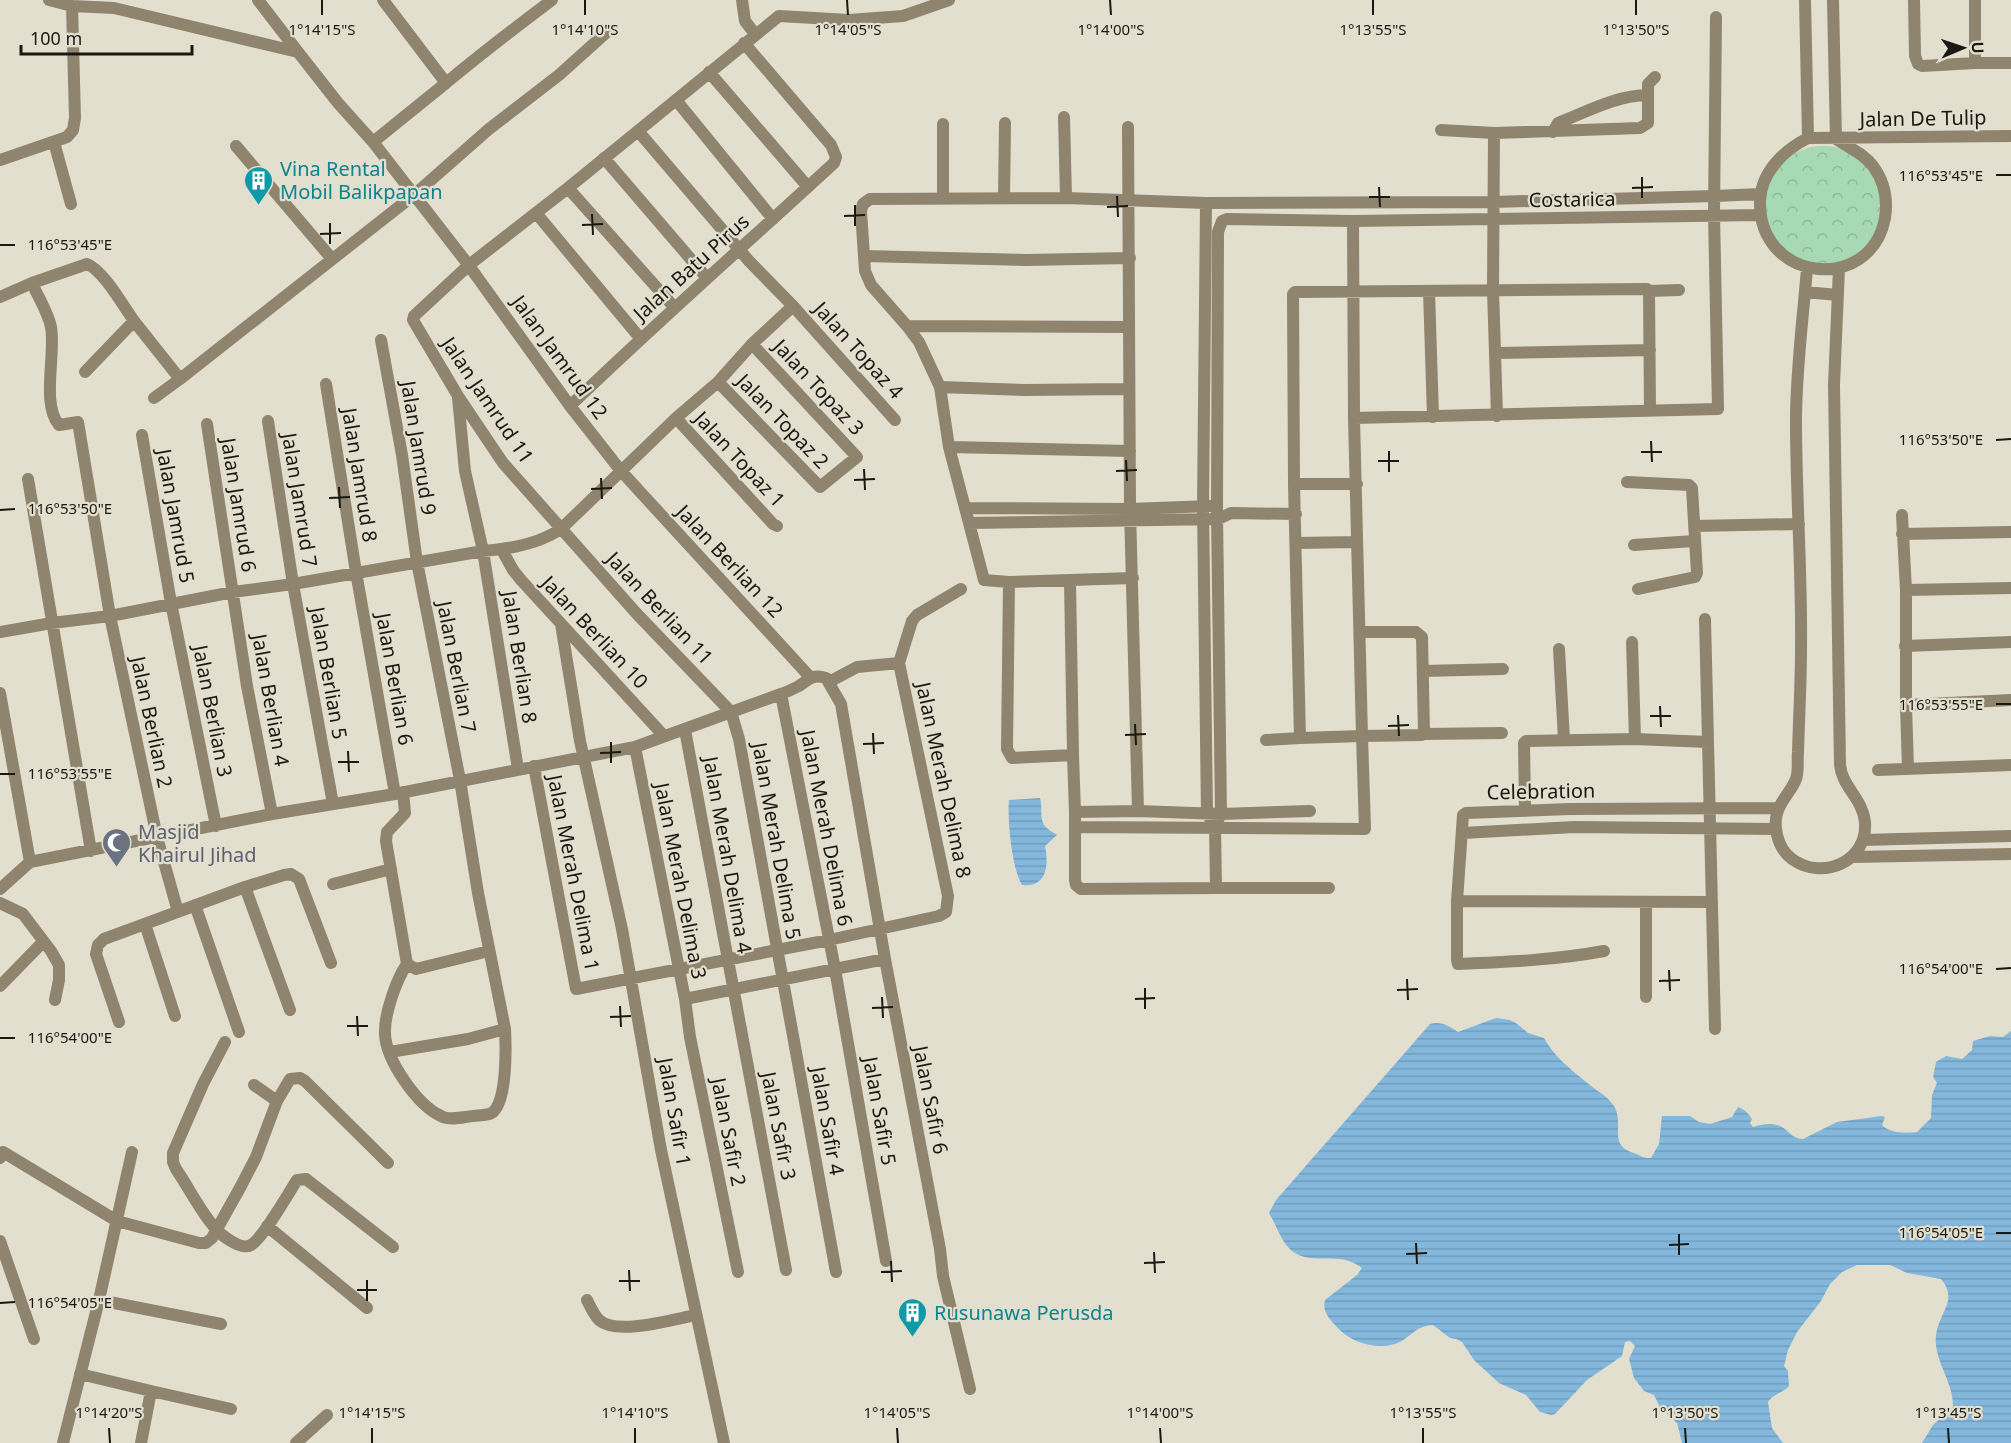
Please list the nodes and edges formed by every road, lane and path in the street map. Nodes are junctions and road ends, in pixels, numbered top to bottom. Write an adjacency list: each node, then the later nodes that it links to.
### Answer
1 (49, 0): 12 (street)
2 (258, 0): 17 (street, Jalan Jamrud 12)
3 (383, 0): 22 (street)
4 (552, 0): 22 (street)
5 (742, 0): 14 (street)
6 (949, 0): 14 (street)
7 (1805, 0): 34 (street)
8 (1833, 0): 35 (street)
9 (1914, 0): 18 (street)
10 (1975, 0): 18 (street)
11 (116, 4): 12 (street); 17 (street)
12 (72, 6): 36 (street)
13 (1716, 17): 45 (street)
14 (751, 29): 16 (street)
15 (608, 31): 44 (street)
16 (744, 43): 20 (street); 41 (street, Jalan Batu Pirus)
17 (298, 52): 37 (street, Jalan Jamrud 12)
18 (1975, 63): 19 (street)
19 (2011, 63)
20 (709, 72): 24 (street); 41 (street)
21 (1655, 77): 23 (street)
22 (446, 83): 37 (street)
23 (1648, 95): 31 (street); 31 (street)
24 (676, 99): 30 (street); 57 (street)
25 (1064, 117): 47 (street)
26 (1005, 123): 46 (street)
27 (943, 124): 48 (street)
28 (1128, 128): 49 (street)
29 (1441, 130): 32 (street)
30 (638, 131): 39 (street); 61 (street, Jalan Topaz 4)
31 (1553, 132): 32 (street)
32 (1494, 133): 51 (street)
33 (2011, 136): 35 (street, Jalan De Tulip)
34 (1808, 138): 35 (street); 43 (street)
35 (1836, 139): 68 (street)
36 (54, 142): 40 (street); 53 (street)
37 (373, 142): 44 (street, Jalan Jamrud 12)
38 (236, 146): 64 (street)
39 (604, 158): 42 (street); 69 (street)
40 (0, 160)
41 (808, 187): 57 (street, Jalan Batu Pirus)
42 (568, 188): 54 (street); 80 (street)
43 (1760, 194): 45 (street, Costarica); 56 (street)
44 (414, 195): 64 (street); 65 (street, Jalan Jamrud 12)
45 (1715, 196): 51 (street, Costarica); 55 (street)
46 (1004, 198): 47 (street, Costarica); 48 (street, Costarica)
47 (1066, 198): 49 (street, Costarica)
48 (943, 199): 62 (street, Costarica)
49 (1128, 201): 52 (street, Costarica); 63 (street)
50 (1249, 202): 51 (street, Costarica); 52 (street, Costarica); 59 (street)
51 (1493, 202): 58 (street)
52 (1206, 203): 66 (street)
53 (71, 204)
54 (536, 213): 65 (street); 84 (street)
55 (1714, 214): 56 (street, Costarica); 58 (street, Costarica); 98 (street)
56 (1760, 214): 67 (street)
57 (773, 219): 61 (street, Jalan Batu Pirus)
58 (1493, 219): 60 (street, Costarica); 71 (street)
59 (1248, 221): 60 (street, Costarica); 66 (street, Costarica)
60 (1353, 222): 75 (street)
61 (741, 250): 69 (street, Jalan Batu Pirus); 79 (street, Jalan Topaz 4)
62 (864, 256): 63 (street); 82 (street)
63 (1130, 258): 83 (street)
64 (332, 259): 90 (street)
65 (468, 264): 95 (street, Jalan Jamrud 11); 97 (street, Jalan Jamrud 12)
66 (1212, 267): 115 (street); 117 (street)
67 (1807, 268): 68 (street); 76 (street)
68 (1839, 268): 77 (street)
69 (707, 278): 80 (street, Jalan Batu Pirus)
70 (32, 283): 78 (street); 81 (street); 148 (street, Jalan Berlian 2)
71 (1493, 290): 73 (street); 74 (street); 88 (street)
72 (1679, 290): 74 (street)
73 (1430, 291): 75 (street); 100 (street)
74 (1649, 291): 87 (street)
75 (1354, 292): 102 (street); 112 (street)
76 (1805, 292): 77 (street); 124 (street)
77 (1838, 295): 207 (street)
78 (0, 297)
79 (794, 306): 86 (street); 103 (street, Jalan Topaz 4)
80 (674, 308): 84 (street, Jalan Batu Pirus)
81 (134, 321): 89 (street); 90 (street)
82 (907, 326): 83 (street); 93 (street)
83 (1129, 327): 94 (street)
84 (640, 338): 97 (street, Jalan Batu Pirus)
85 (381, 340): 136 (street, Jalan Jamrud 9)
86 (752, 344): 91 (street); 114 (street, Jalan Topaz 3)
87 (1650, 350): 88 (street); 98 (street)
88 (1495, 353): 99 (street)
89 (85, 372)
90 (180, 379): 96 (street)
91 (718, 382): 101 (street); 114 (street, Jalan Topaz 2)
92 (326, 384): 137 (street, Jalan Jamrud 8)
93 (940, 387): 94 (street); 107 (street)
94 (1128, 389): 108 (street)
95 (458, 396): 127 (street, Jalan Jamrud 11); 135 (street, Jalan Berlian 8)
96 (154, 398)
97 (570, 406): 109 (street, Jalan Jamrud 12)
98 (1650, 411): 99 (street)
99 (1497, 416): 100 (street)
100 (1432, 417): 102 (street)
101 (676, 418): 109 (street); 125 (street, Jalan Topaz 1)
102 (1354, 418): 113 (street)
103 (895, 420)
104 (268, 421): 141 (street, Jalan Jamrud 7)
105 (207, 424): 146 (street, Jalan Jamrud 6)
106 (142, 435): 147 (street, Jalan Jamrud 5)
107 (949, 447): 108 (street); 116 (street)
108 (1130, 452): 121 (street)
109 (621, 471): 127 (street); 161 (street, Jalan Berlian 12)
110 (28, 478): 150 (street)
111 (1627, 482): 126 (street)
112 (1294, 484): 113 (street); 119 (street)
113 (1356, 484): 131 (street)
114 (820, 487)
115 (1217, 506): 117 (street); 118 (street); 122 (street)
116 (966, 508): 121 (street); 123 (street)
117 (1203, 513): 121 (street); 122 (street); 197 (street)
118 (1231, 513): 119 (street); 122 (street)
119 (1296, 514): 132 (street)
120 (1902, 514): 129 (street)
121 (1130, 515): 123 (street); 138 (street)
122 (1218, 519): 198 (street)
123 (969, 523): 140 (street)
124 (1799, 524): 126 (street); 191 (street)
125 (777, 526)
126 (1694, 526): 130 (street)
127 (562, 528): 134 (street); 167 (street, Jalan Berlian 11)
128 (2011, 532): 129 (street)
129 (1902, 534): 145 (street)
130 (1694, 541): 133 (street); 144 (street)
131 (1357, 542): 132 (street); 153 (street)
132 (1296, 543): 174 (street)
133 (1634, 545)
134 (502, 550): 135 (street); 151 (street, Jalan Berlian 10)
135 (483, 551): 136 (street); 184 (street, Jalan Berlian 8)
136 (417, 562): 137 (street); 187 (street, Jalan Berlian 7)
137 (356, 572): 141 (street); 188 (street, Jalan Berlian 6)
138 (1133, 578): 139 (street); 192 (street)
139 (1070, 581): 140 (street); 180 (street)
140 (1009, 582): 180 (street)
141 (293, 584): 146 (street); 189 (street, Jalan Berlian 5)
142 (2011, 588): 145 (street)
143 (961, 589): 158 (street)
144 (1638, 589)
145 (1906, 590): 156 (street)
146 (233, 592): 147 (street); 196 (street, Jalan Berlian 4)
147 (171, 603): 148 (street); 199 (street, Jalan Berlian 3)
148 (110, 616): 150 (street); 206 (street, Jalan Berlian 2)
149 (1705, 619): 178 (street)
150 (52, 623): 152 (street); 208 (street)
151 (561, 624): 172 (street, Jalan Berlian 10); 181 (street, Jalan Safir 1)
152 (0, 632)
153 (1360, 632): 160 (street); 173 (street)
154 (1632, 642): 175 (street)
155 (2011, 642): 156 (street)
156 (1905, 646): 166 (street)
157 (1559, 649): 177 (street)
158 (899, 663): 162 (street, Jalan Merah Delima 8); 225 (street, Jalan Merah Delima 8)
159 (1503, 669): 160 (street)
160 (1423, 671): 171 (street)
161 (810, 677): 162 (street); 164 (street)
162 (827, 680): 225 (street, Jalan Safir 6)
163 (0, 693): 168 (street)
164 (781, 694): 167 (street); 226 (street, Jalan Merah Delima 6)
165 (2011, 700): 166 (street)
166 (1906, 705): 185 (street)
167 (731, 712): 169 (street); 228 (street, Jalan Merah Delima 5)
168 (2, 714): 211 (street)
169 (685, 730): 172 (street); 232 (street, Jalan Merah Delima 4)
170 (1502, 733): 171 (street)
171 (1424, 734): 173 (street)
172 (664, 736): 179 (street)
173 (1362, 736): 174 (street); 201 (street)
174 (1300, 738): 176 (street)
175 (1635, 739): 177 (street); 178 (street)
176 (1266, 740)
177 (1564, 740): 194 (street)
178 (1708, 742): 190 (street)
179 (635, 747): 181 (street); 235 (street, Jalan Merah Delima 3)
180 (1073, 755): 195 (street)
181 (585, 758): 183 (street); 238 (street, Jalan Safir 1)
182 (2011, 765): 185 (street)
183 (534, 766): 184 (street); 238 (street, Jalan Merah Delima 1)
184 (518, 769): 187 (street)
185 (1908, 769): 186 (street)
186 (1878, 771)
187 (460, 780): 188 (street); 229 (street, Jalan Berlian 7)
188 (399, 793): 189 (street); 212 (street, Jalan Berlian 6)
189 (333, 804): 196 (street)
190 (1710, 808): 191 (street, Celebration); 194 (street, Celebration); 202 (street)
191 (1778, 808): 203 (street)
192 (1138, 811): 195 (street); 197 (street)
193 (1310, 811): 198 (street)
194 (1525, 811): 204 (street, Celebration)
195 (1075, 812): 200 (street)
196 (272, 814): 199 (street)
197 (1207, 814): 198 (street); 201 (street)
198 (1221, 814): 201 (street)
199 (216, 826): 206 (street)
200 (1075, 827): 201 (street); 215 (street)
201 (1215, 827): 215 (street)
202 (1710, 828): 203 (street, Celebration); 204 (street, Celebration); 220 (street)
203 (1775, 829): 210 (street)
204 (1463, 833): 218 (street)
205 (2011, 836): 207 (street)
206 (157, 837): 208 (street); 223 (street, Jalan Berlian 2)
207 (1863, 840): 210 (street)
208 (91, 851): 211 (street)
209 (2011, 854): 210 (street)
210 (1852, 857)
211 (30, 862): 217 (street)
212 (391, 869): 213 (street); 234 (street, Jalan Berlian 6)
213 (333, 884)
214 (245, 887): 221 (street); 233 (street); 244 (street)
215 (1216, 888): 216 (street)
216 (1329, 888)
217 (0, 889)
218 (1457, 901): 219 (street); 230 (street)
219 (1646, 902): 220 (street); 241 (street)
220 (1712, 902): 248 (street)
221 (195, 905): 223 (street); 249 (street)
222 (2, 907): 227 (street)
223 (178, 912): 224 (street)
224 (145, 924): 245 (street); 246 (street)
225 (879, 928): 226 (street, Jalan Merah Delima 1); 231 (street, Jalan Safir 6)
226 (829, 940): 228 (street, Jalan Merah Delima 1); 236 (street, Jalan Merah Delima 6)
227 (43, 942): 239 (street); 243 (street)
228 (777, 949): 232 (street, Jalan Merah Delima 1); 237 (street, Jalan Merah Delima 5)
229 (489, 951): 234 (street); 247 (street, Jalan Berlian 7)
230 (1604, 951)
231 (885, 959): 236 (street, Jalan Merah Delima 3); 273 (street, Jalan Safir 6)
232 (727, 960): 235 (street, Jalan Merah Delima 1); 240 (street, Jalan Merah Delima 4)
233 (331, 963)
234 (406, 964): 251 (street)
235 (680, 969): 238 (street, Jalan Merah Delima 1); 242 (street, Jalan Merah Delima 3)
236 (835, 969): 237 (street, Jalan Merah Delima 3); 262 (street, Jalan Safir 5)
237 (782, 978): 240 (street, Jalan Merah Delima 3); 265 (street, Jalan Safir 4)
238 (631, 979): 269 (street, Jalan Safir 1)
239 (0, 986)
240 (732, 988): 242 (street, Jalan Merah Delima 3); 263 (street, Jalan Safir 3)
241 (1646, 997)
242 (685, 999): 264 (street, Jalan Safir 2)
243 (55, 1000)
244 (290, 1010)
245 (175, 1016)
246 (119, 1022)
247 (505, 1029): 251 (street); 251 (street, Jalan Berlian 7)
248 (1716, 1029)
249 (239, 1032)
250 (225, 1042): 259 (street)
251 (390, 1052)
252 (254, 1085): 253 (street)
253 (277, 1101): 256 (street); 259 (street)
254 (132, 1152): 257 (street)
255 (1, 1153): 257 (street)
256 (388, 1163)
257 (117, 1221): 259 (street); 266 (street)
258 (267, 1226): 259 (street); 261 (street); 268 (street)
259 (216, 1230)
260 (0, 1241): 271 (street)
261 (393, 1247)
262 (886, 1261)
263 (786, 1270)
264 (738, 1272)
265 (836, 1272)
266 (99, 1300): 270 (street); 272 (street)
267 (587, 1300): 269 (street)
268 (367, 1308)
269 (696, 1315): 280 (street, Jalan Safir 1)
270 (221, 1324)
271 (34, 1339)
272 (80, 1374): 274 (street); 277 (street)
273 (970, 1389)
274 (151, 1391): 275 (street); 278 (street)
275 (231, 1408)
276 (327, 1415): 279 (street)
277 (63, 1443)
278 (141, 1443)
279 (296, 1443)
280 (724, 1443)

